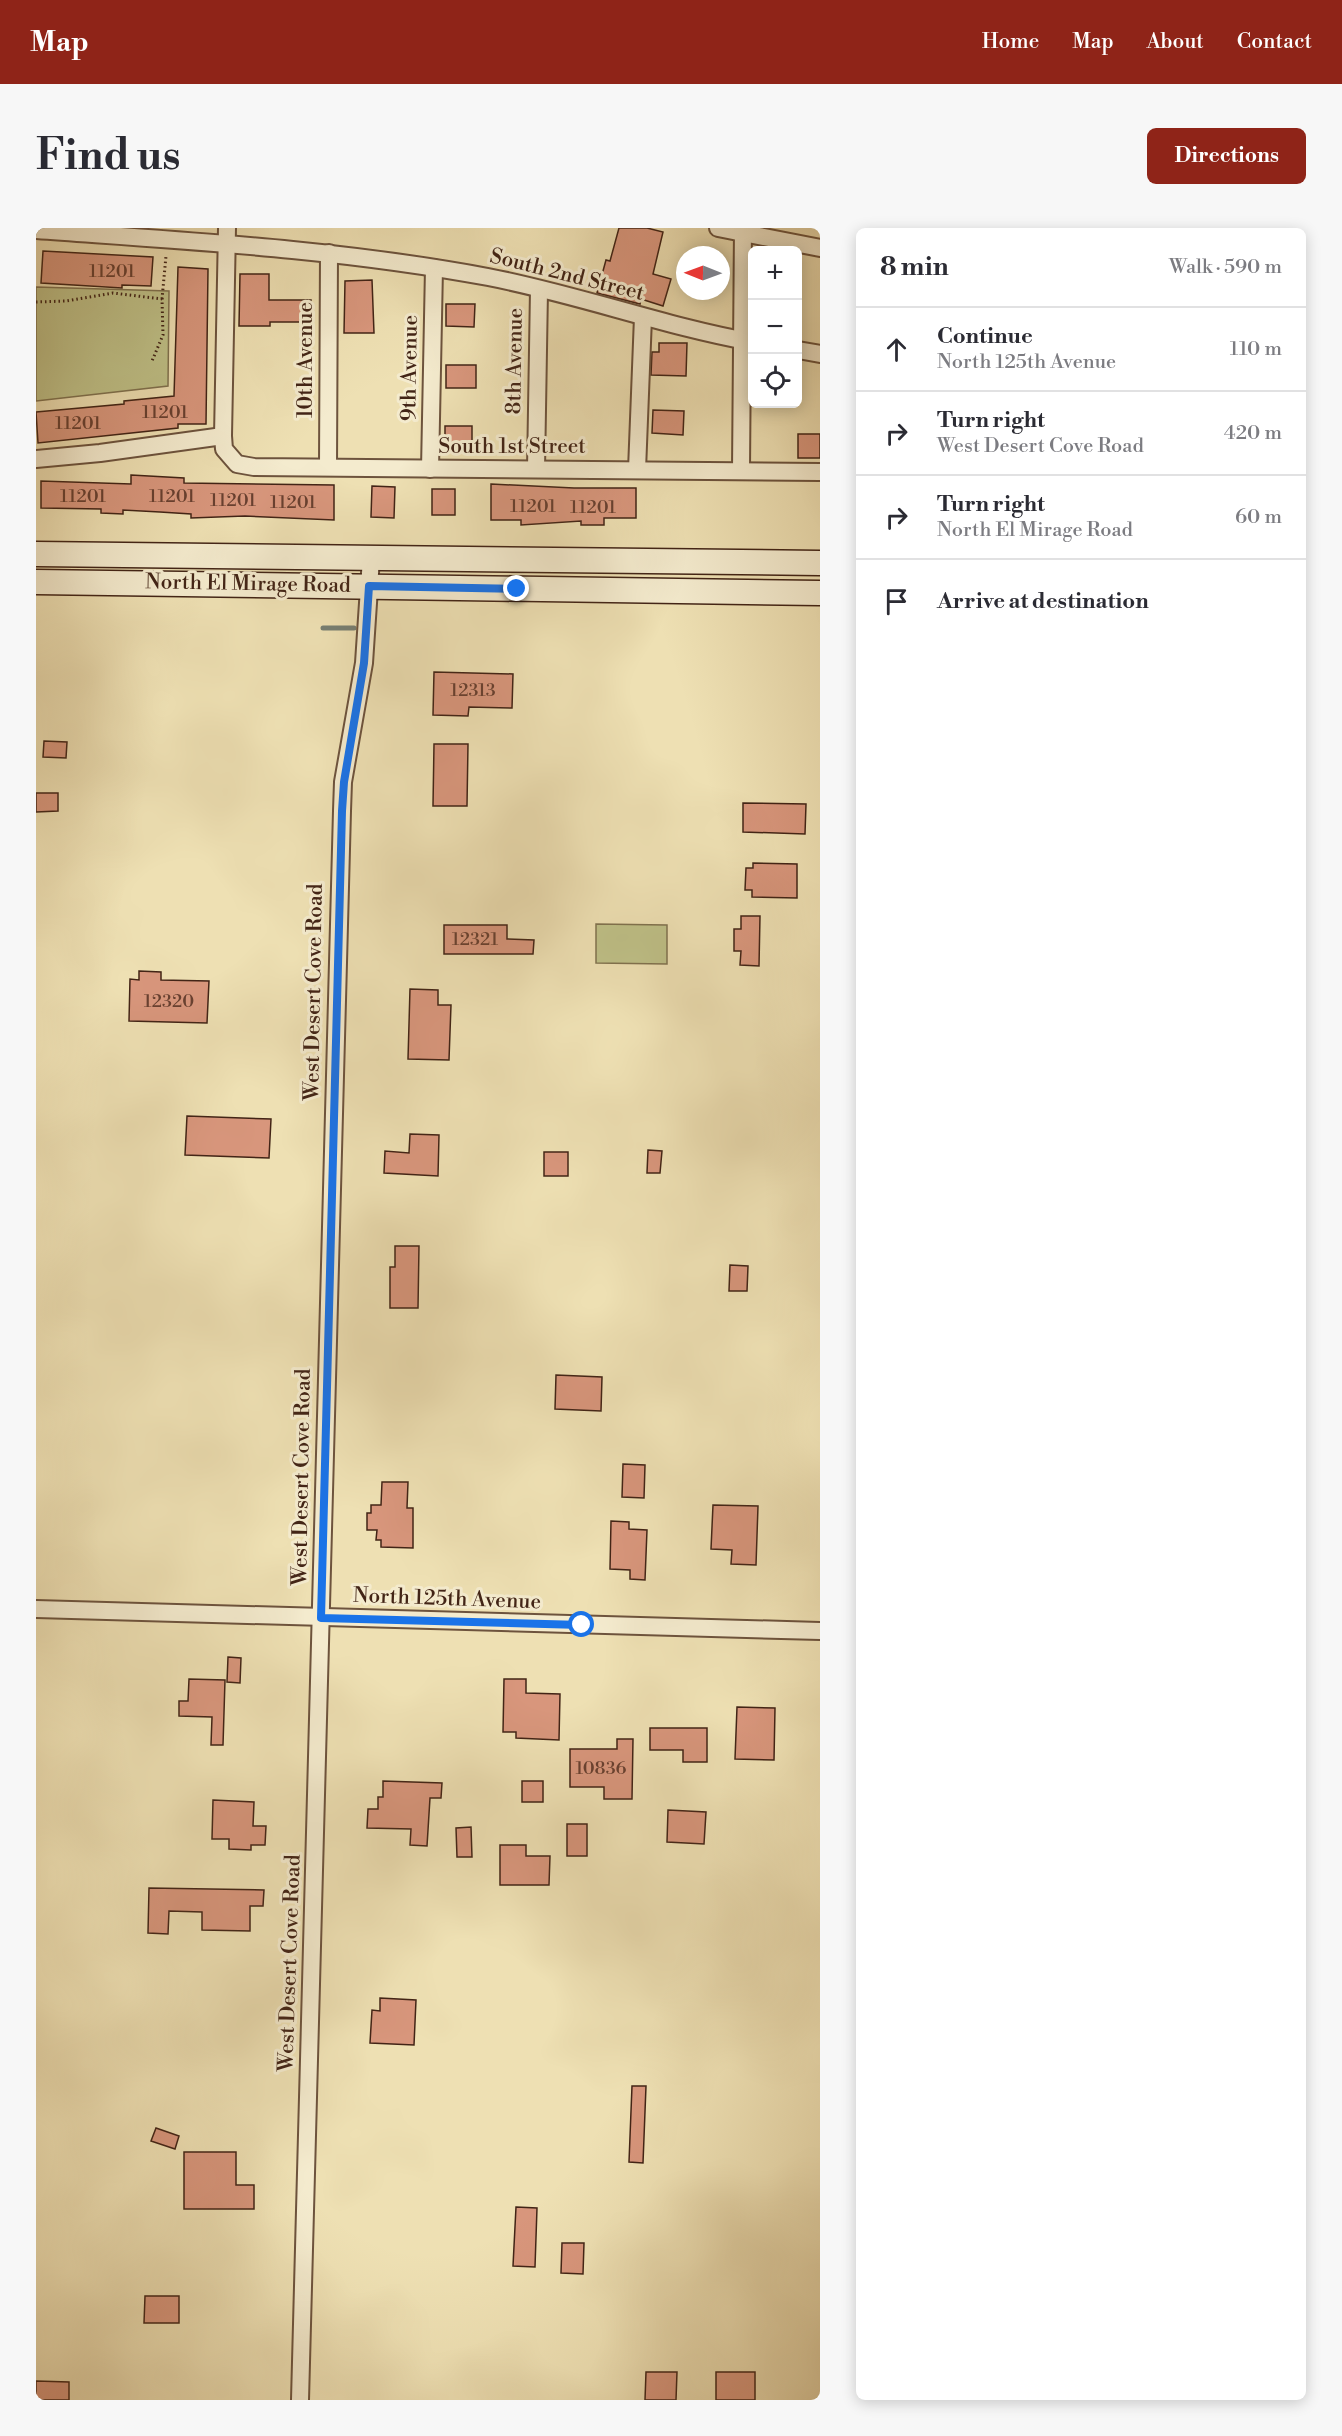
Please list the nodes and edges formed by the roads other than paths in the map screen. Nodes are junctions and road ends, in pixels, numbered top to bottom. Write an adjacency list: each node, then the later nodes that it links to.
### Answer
1 (228, 228): 5 (street)
2 (718, 228): 4 (street)
3 (36, 230): 5 (street, South 2nd Street)
4 (743, 231): 6 (street); 11 (street)
5 (227, 246): 7 (street, South 2nd Street); 14 (street)
6 (820, 248)
7 (329, 254): 8 (street, South 2nd Street); 16 (street, 10th Avenue)
8 (434, 268): 9 (street, South 2nd Street); 17 (street, 9th Avenue)
9 (539, 290): 10 (street, South 2nd Street); 18 (street, 8th Avenue)
10 (643, 317): 11 (street, South 2nd Street); 19 (street)
11 (748, 341): 20 (street)
12 (802, 351): 13 (street)
13 (820, 354)
14 (223, 436): 15 (street); 16 (street, South 1st Street)
15 (36, 459)
16 (328, 467): 17 (street, South 1st Street)
17 (430, 469): 18 (street, South 1st Street)
18 (536, 469): 19 (street, South 1st Street)
19 (637, 470): 20 (street, South 1st Street)
20 (741, 470): 21 (street, South 1st Street)
21 (820, 472)
22 (36, 555): 23 (main road, North El Mirage Road)
23 (371, 558): 24 (main road, North El Mirage Road); 26 (street, West Desert Cove Road)
24 (820, 563)
25 (36, 582): 26 (main road, North El Mirage Road)
26 (369, 586): 27 (main road, North El Mirage Road); 29 (street, West Desert Cove Road)
27 (820, 593)
28 (36, 1609): 29 (street, North 125th Avenue)
29 (321, 1618): 30 (street, North 125th Avenue); 31 (street, West Desert Cove Road)
30 (820, 1631)
31 (300, 2400)

